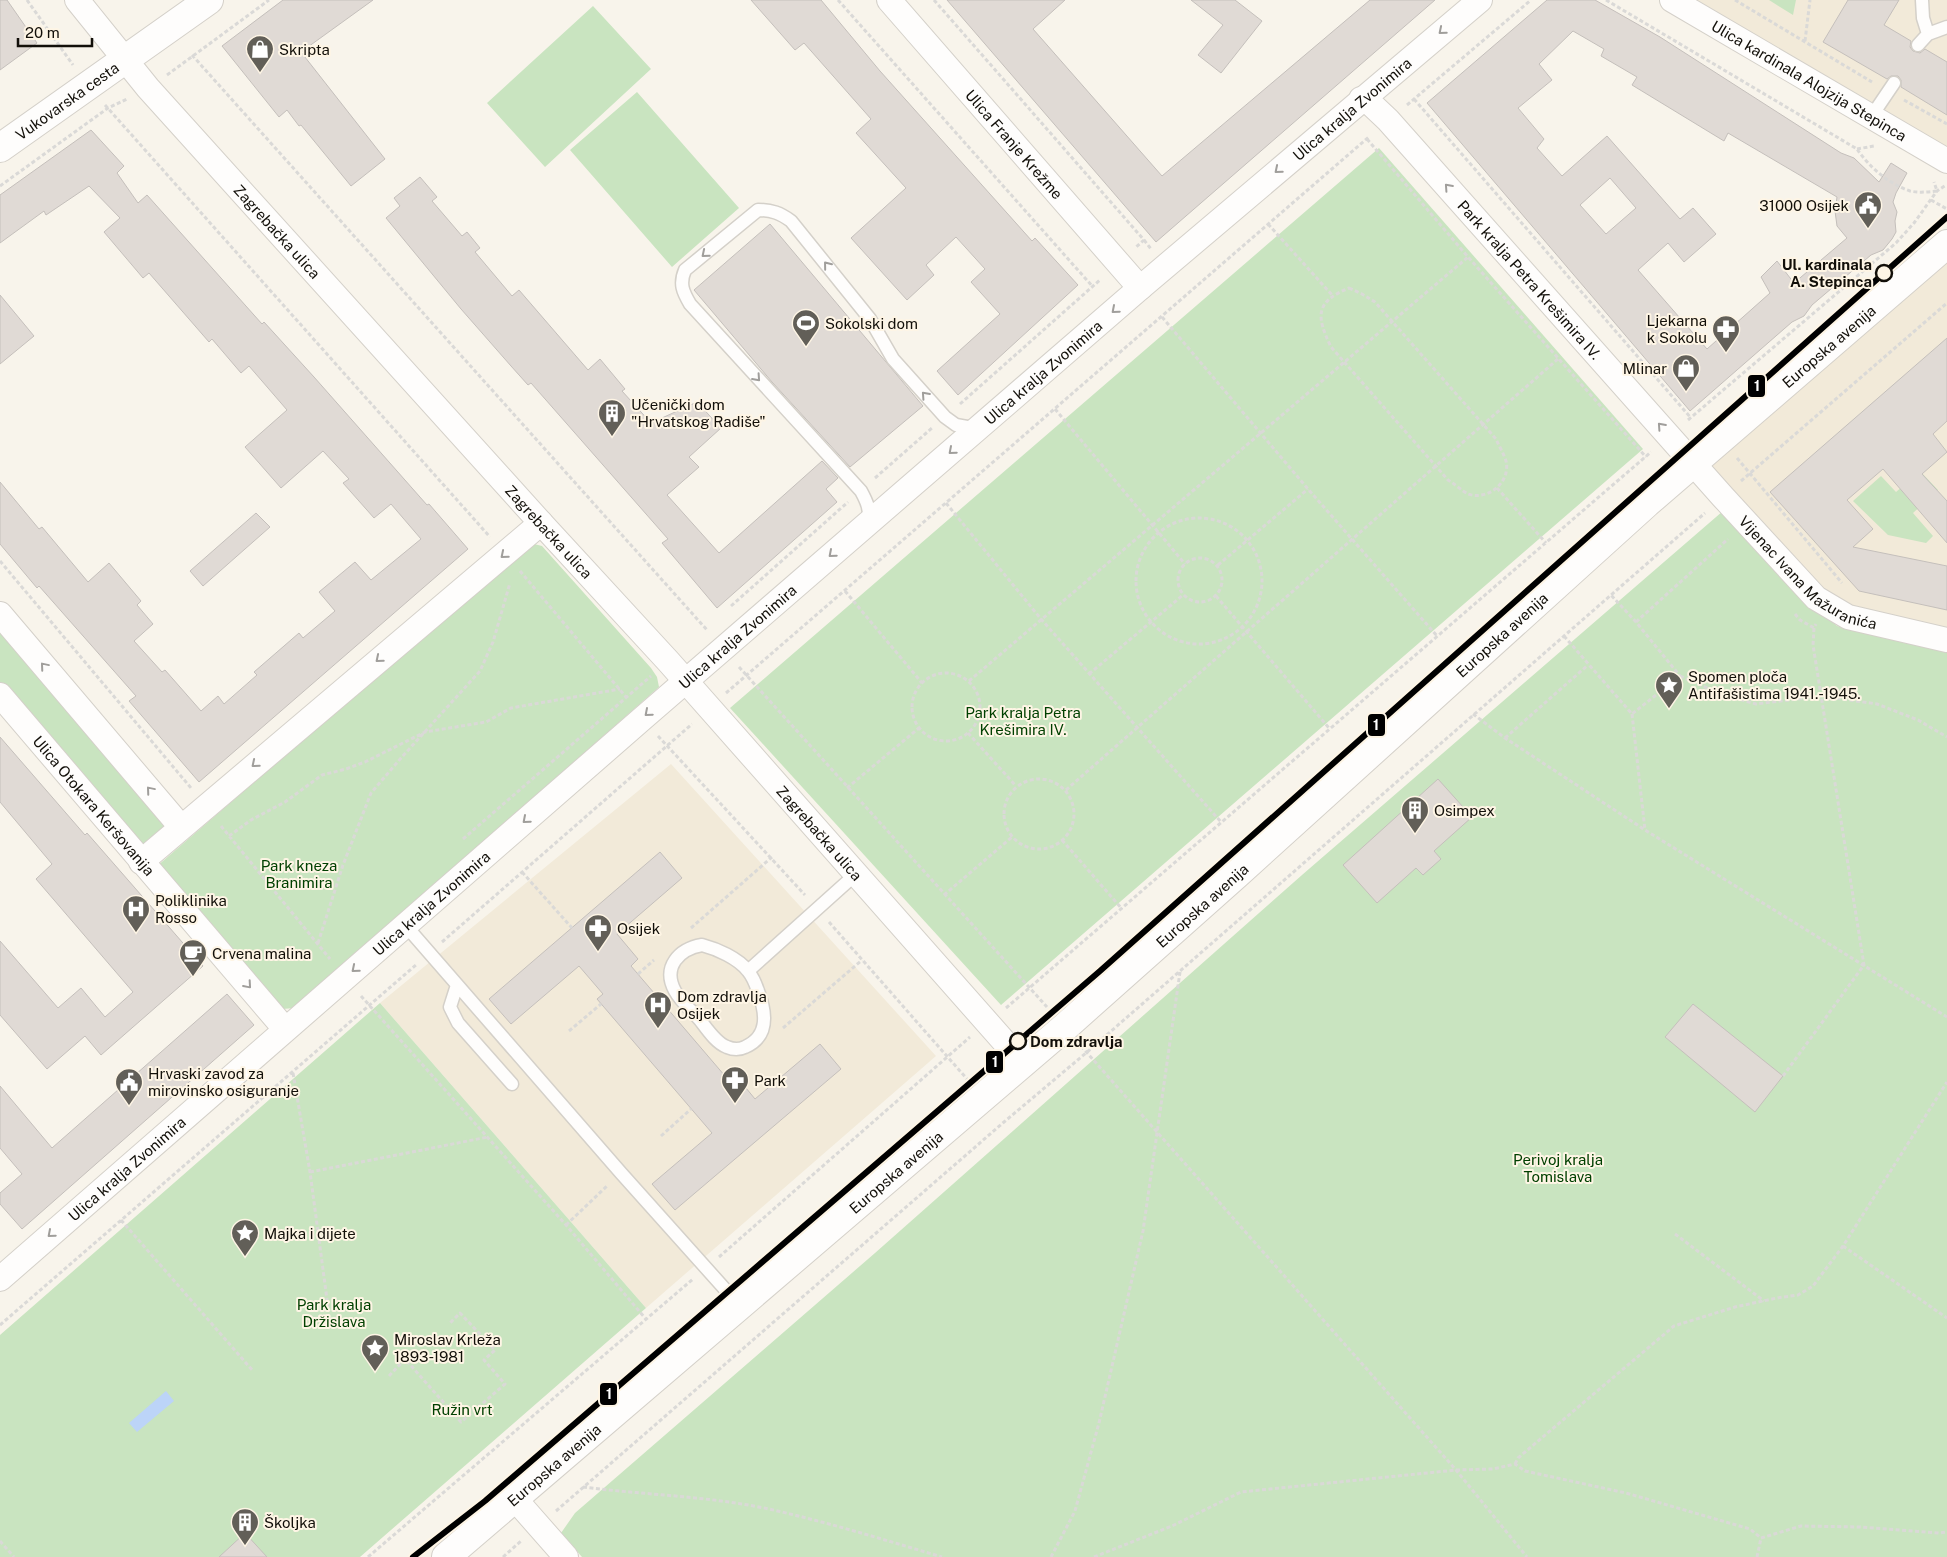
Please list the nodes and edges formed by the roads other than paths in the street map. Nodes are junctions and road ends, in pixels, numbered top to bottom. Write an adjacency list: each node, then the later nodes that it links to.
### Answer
1 (77, 0): 10 (street, Zagrebačka ulica)
2 (209, 0): 10 (street, Vukovarska cesta)
3 (889, 0): 17 (street, Ulica Franje Krežme)
4 (1480, 0): 12 (street, Ulica kralja Zvonimira, one-way to 12)
5 (1672, 0): 13 (street, Ulica kardinala Alojzija Stepinca)
6 (1922, 0): 8 (lane)
7 (1947, 26): 8 (lane)
8 (1928, 34): 9 (lane)
9 (1918, 45)
10 (124, 59): 14 (street, Vukovarska cesta); 21 (street, Zagrebačka ulica)
11 (1891, 87): 13 (lane)
12 (1361, 99): 17 (street, Ulica kralja Zvonimira, one-way to 17); 19 (street, Park kralja Petra Krešimira IV., one-way to 12)
13 (1871, 116): 15 (street, Ulica kardinala Alojzija Stepinca)
14 (0, 148)
15 (1947, 161)
16 (1947, 244): 19 (street, Europska avenija)
17 (1140, 288): 18 (street, Ulica kralja Zvonimira, one-way to 18)
18 (978, 428): 20 (street, Ulica kralja Zvonimira, one-way to 20); 20 (lane, one-way to 20)
19 (1693, 462): 23 (street, Vijenac Ivana Mažuranića); 33 (street, Europska avenija)
20 (869, 522): 24 (street, Ulica kralja Zvonimira, one-way to 24)
21 (541, 523): 24 (street, Zagrebačka ulica); 26 (street, one-way to 26)
22 (0, 614): 26 (street, one-way to 22)
23 (1947, 640)
24 (685, 682): 28 (street, Zagrebačka ulica); 29 (street, Ulica kralja Zvonimira, one-way to 29)
25 (0, 695): 27 (street, Ulica Otokara Keršovanija)
26 (181, 827): 27 (street)
27 (141, 862): 32 (street, Ulica Otokara Keršovanija, one-way to 32)
28 (856, 874): 30 (lane); 33 (street, Zagrebačka ulica)
29 (406, 926): 31 (lane); 32 (street, Ulica kralja Zvonimira, one-way to 32)
30 (748, 971): 30 (lane)
31 (456, 985): 34 (lane); 36 (lane)
32 (285, 1029): 35 (street, Ulica kralja Zvonimira, one-way to 35)
33 (1023, 1063): 36 (street, Europska avenija)
34 (512, 1084)
35 (0, 1279)
36 (740, 1306): 37 (street, Europska avenija)
37 (515, 1499): 38 (street, Europska avenija); 39 (street)
38 (446, 1557)
39 (566, 1557)

